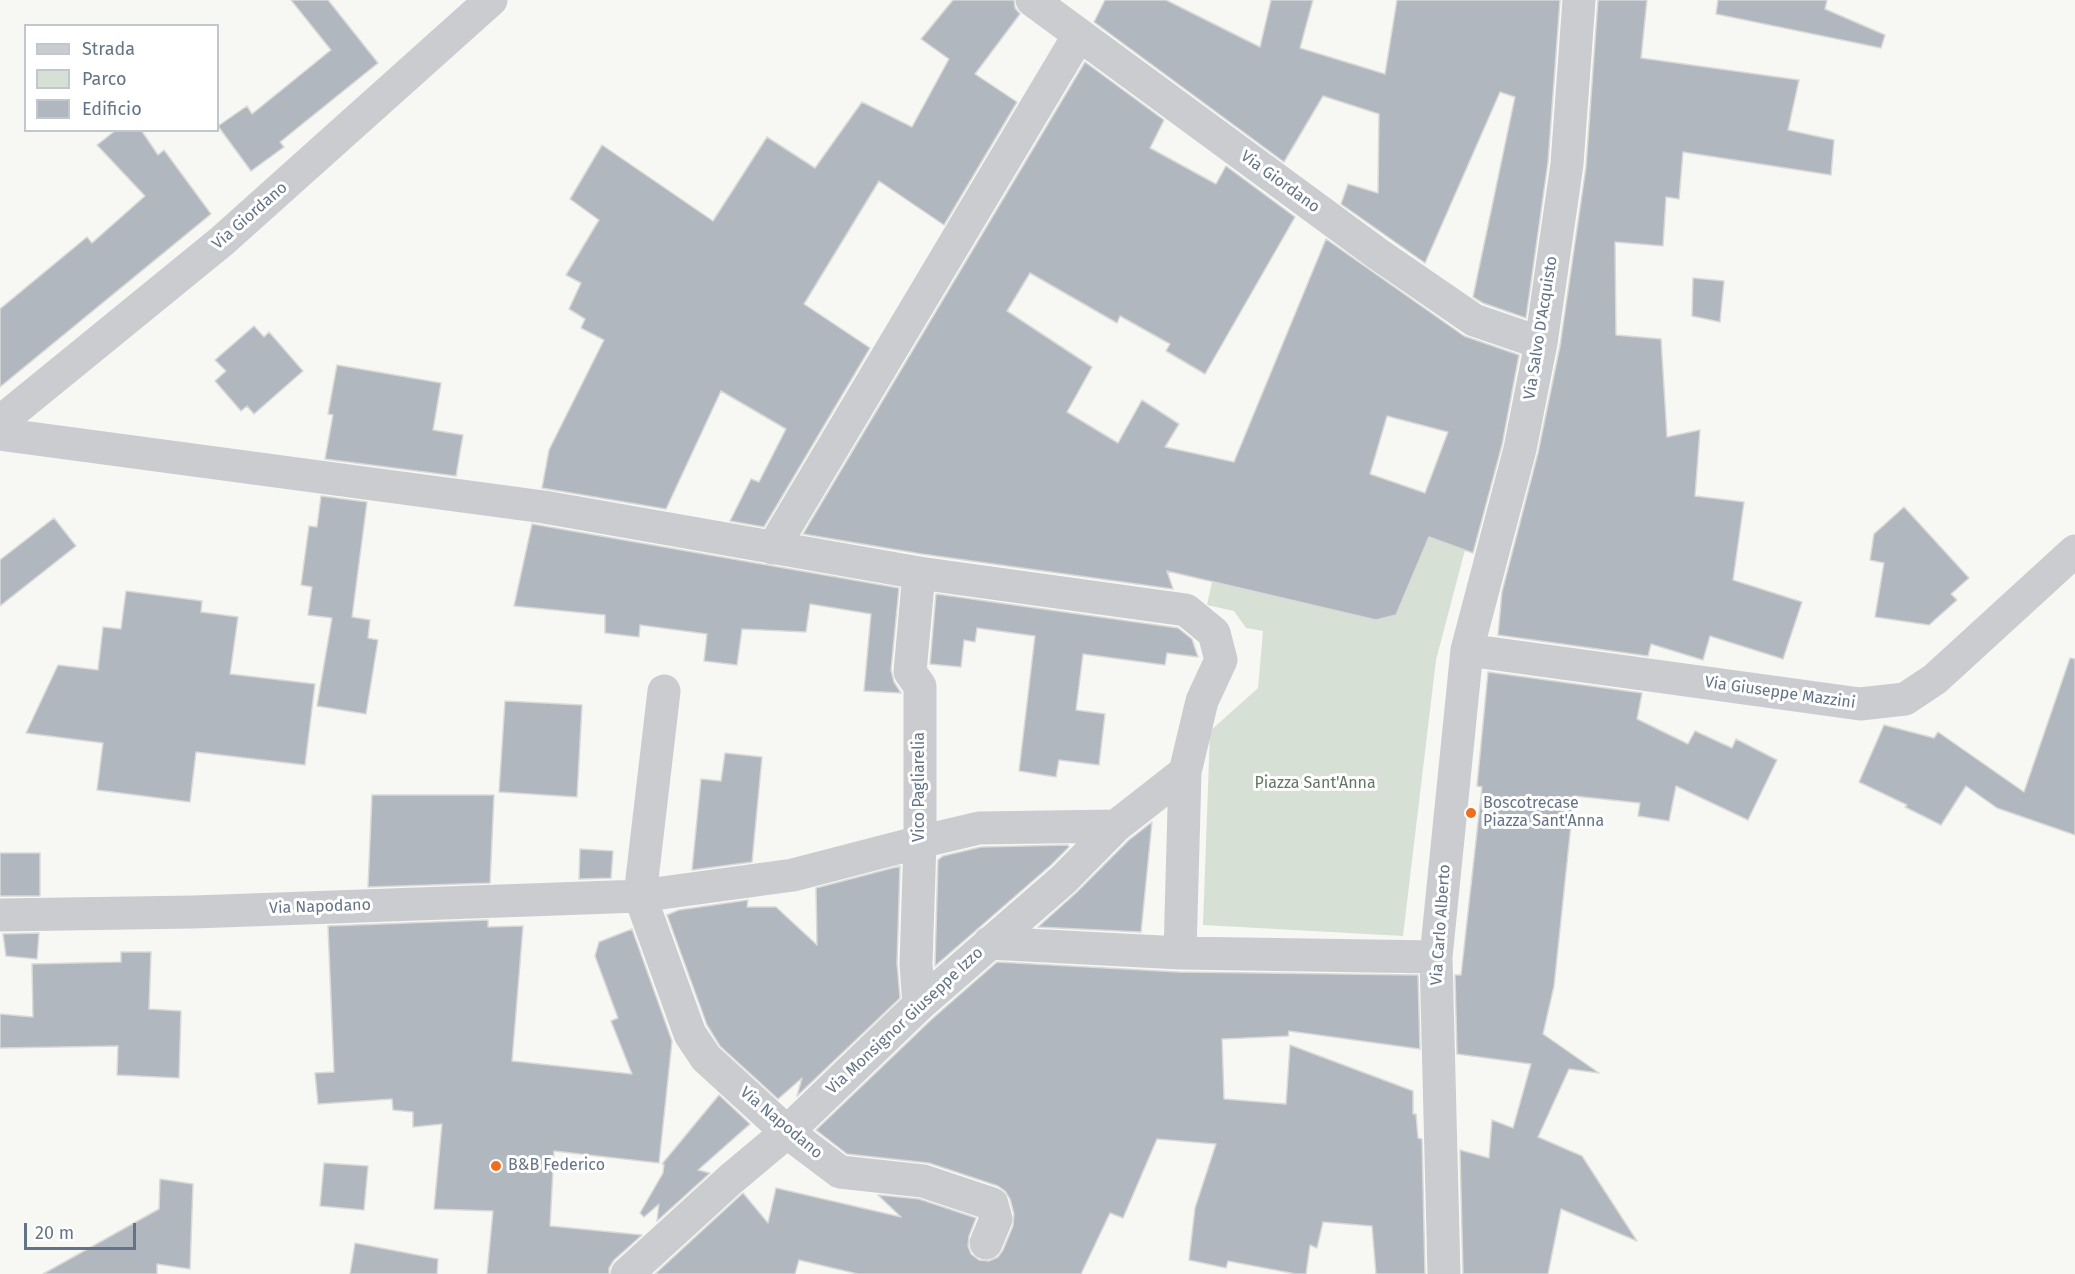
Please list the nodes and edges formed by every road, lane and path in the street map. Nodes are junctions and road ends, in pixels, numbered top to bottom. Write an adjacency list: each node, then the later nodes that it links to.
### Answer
1 (491, 0): 6 (street, Via Giordano)
2 (1032, 0): 4 (street, Via Giordano)
3 (1579, 0): 5 (street, Via Salvo D'Acquisto)
4 (1079, 35): 5 (street, Via Giordano); 8 (street)
5 (1541, 343): 11 (street, Via Salvo D'Acquisto)
6 (0, 422)
7 (0, 434): 8 (street)
8 (773, 548): 10 (street)
9 (2075, 550): 11 (street, Via Giuseppe Mazzini)
10 (919, 573): 13 (street); 15 (street, Vico Pagliarelia)
11 (1467, 650): 20 (street, Via Carlo Alberto)
12 (664, 691): 16 (street, Via Napodano)
13 (1185, 772): 14 (street, Via Monsignor Giuseppe Izzo); 19 (street)
14 (1116, 826): 15 (street, Via Napodano); 18 (street, Via Monsignor Giuseppe Izzo)
15 (920, 842): 16 (street, Via Napodano); 21 (street, Vico Pagliarelia)
16 (640, 896): 17 (street, Via Napodano); 22 (street, Via Napodano)
17 (0, 915)
18 (989, 943): 19 (street); 21 (street, Via Monsignor Giuseppe Izzo)
19 (1180, 953): 20 (street)
20 (1436, 957): 25 (street, Via Carlo Alberto)
21 (919, 1005): 22 (street, Via Monsignor Giuseppe Izzo)
22 (787, 1132): 23 (street, Via Napodano); 24 (street, Via Monsignor Giuseppe Izzo)
23 (986, 1243)
24 (627, 1274)
25 (1444, 1274)

